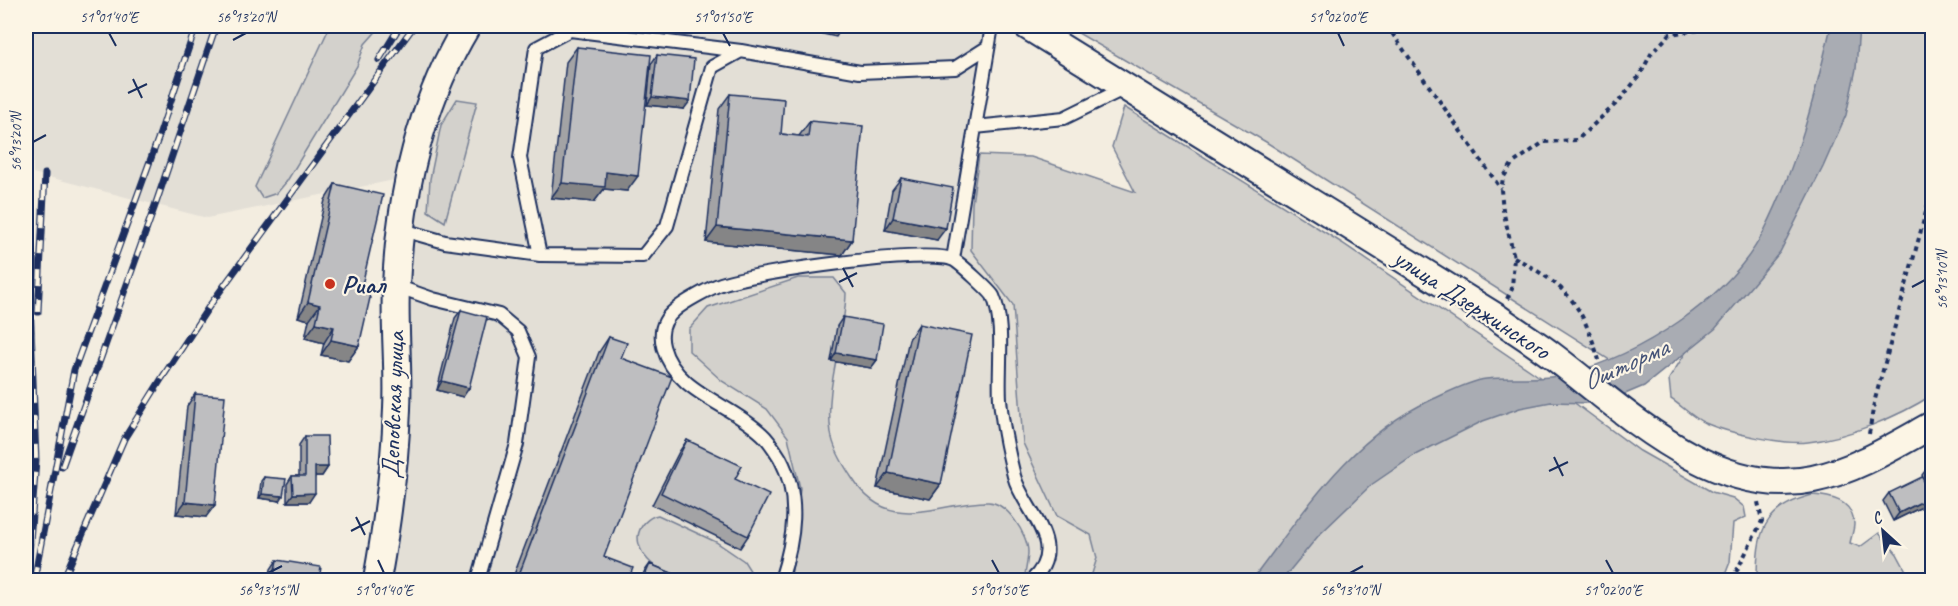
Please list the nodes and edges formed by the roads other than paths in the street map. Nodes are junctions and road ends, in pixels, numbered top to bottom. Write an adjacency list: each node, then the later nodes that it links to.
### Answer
1 (467, 26): 8 (street, Деповская улица)
2 (992, 26): 4 (lane)
3 (1027, 26): 6 (street, улица Дзержинского)
4 (988, 47): 5 (lane); 7 (lane)
5 (741, 51): 9 (lane); 9 (lane)
6 (1126, 88): 7 (lane); 12 (street, улица Дзержинского)
7 (975, 127): 10 (lane)
8 (403, 230): 9 (lane); 11 (street, Деповская улица)
9 (540, 255)
10 (953, 259): 15 (lane); 16 (lane)
11 (396, 285): 13 (street, Деповская улица); 14 (lane)
12 (1932, 425)
13 (377, 580)
14 (478, 580)
15 (781, 580)
16 (1032, 580)

